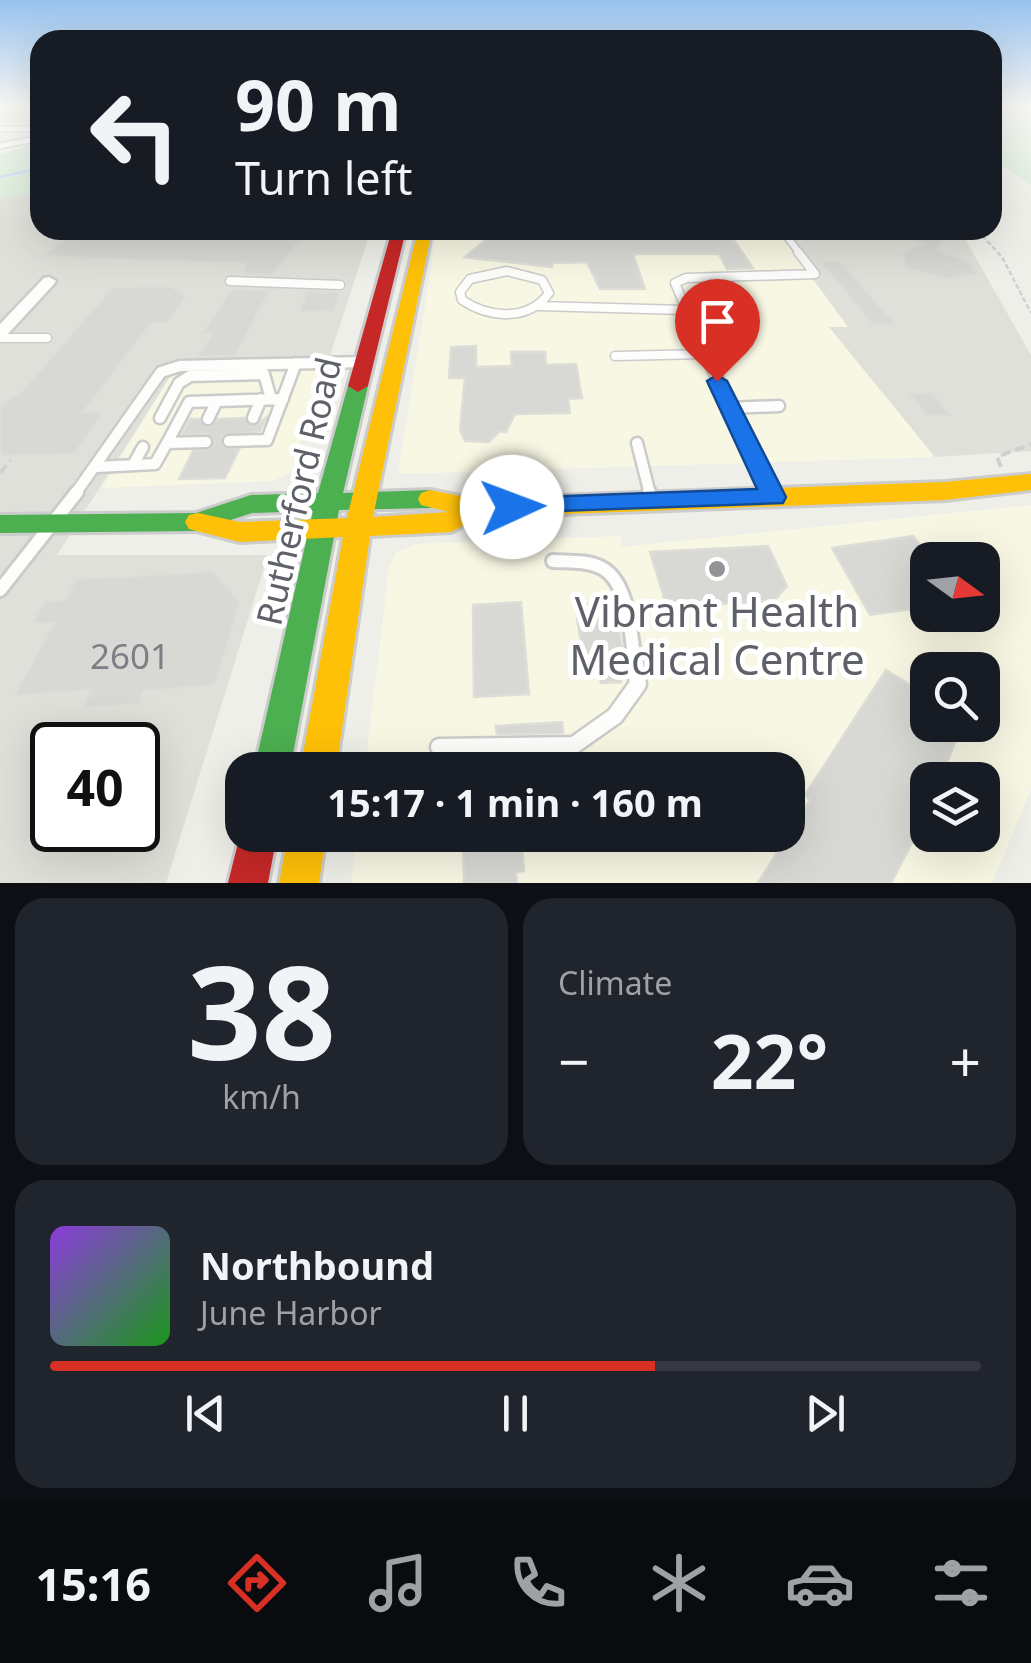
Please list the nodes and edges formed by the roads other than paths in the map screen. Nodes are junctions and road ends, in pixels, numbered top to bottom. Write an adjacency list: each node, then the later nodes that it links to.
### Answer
1 (396, 240): 15 (main road, Rutherford Road)
2 (423, 240): 35 (main road, Rutherford Road)
3 (790, 240): 8 (lane)
4 (49, 281): 9 (street)
5 (230, 281): 6 (lane)
6 (340, 284)
7 (539, 306): 7 (lane); 8 (lane)
8 (684, 310): 10 (lane)
9 (0, 336): 12 (lane)
10 (698, 336): 11 (lane); 13 (lane)
11 (742, 336)
12 (47, 338)
13 (706, 354): 14 (lane); 22 (lane)
14 (615, 356)
15 (364, 362): 16 (lane); 36 (main road, Rutherford Road)
16 (296, 363): 18 (lane); 32 (lane)
17 (175, 391): 18 (lane); 20 (lane); 23 (lane)
18 (272, 399): 19 (lane); 24 (lane); 28 (lane)
19 (217, 401): 20 (lane); 25 (lane)
20 (189, 402): 27 (lane)
21 (779, 406): 22 (lane)
22 (728, 408): 34 (lane)
23 (160, 418)
24 (253, 418)
25 (208, 419)
26 (200, 440): 27 (lane)
27 (167, 442): 31 (lane)
28 (229, 442)
29 (636, 443): 37 (lane)
30 (144, 447): 31 (lane)
31 (133, 465): 32 (lane)
32 (98, 467): 41 (lane)
33 (1020, 483): 34 (main road)
34 (774, 497): 37 (main road)
35 (364, 499): 36 (main road); 38 (main road); 42 (main road, Rutherford Road)
36 (328, 502): 39 (main road); 43 (main road, Rutherford Road)
37 (651, 502): 38 (main road)
38 (474, 508): 42 (main road)
39 (197, 522): 41 (main road); 43 (main road)
40 (0, 524): 41 (main road)
41 (52, 527): 45 (lane)
42 (358, 528): 43 (main road); 48 (main road, Rutherford Road)
43 (322, 530): 47 (main road, Rutherford Road)
44 (553, 562): 46 (lane)
45 (0, 590)
46 (439, 747)
47 (276, 752)
48 (321, 752)
49 (254, 852): 51 (main road)
50 (304, 852): 52 (main road)
51 (248, 883)
52 (299, 883)

